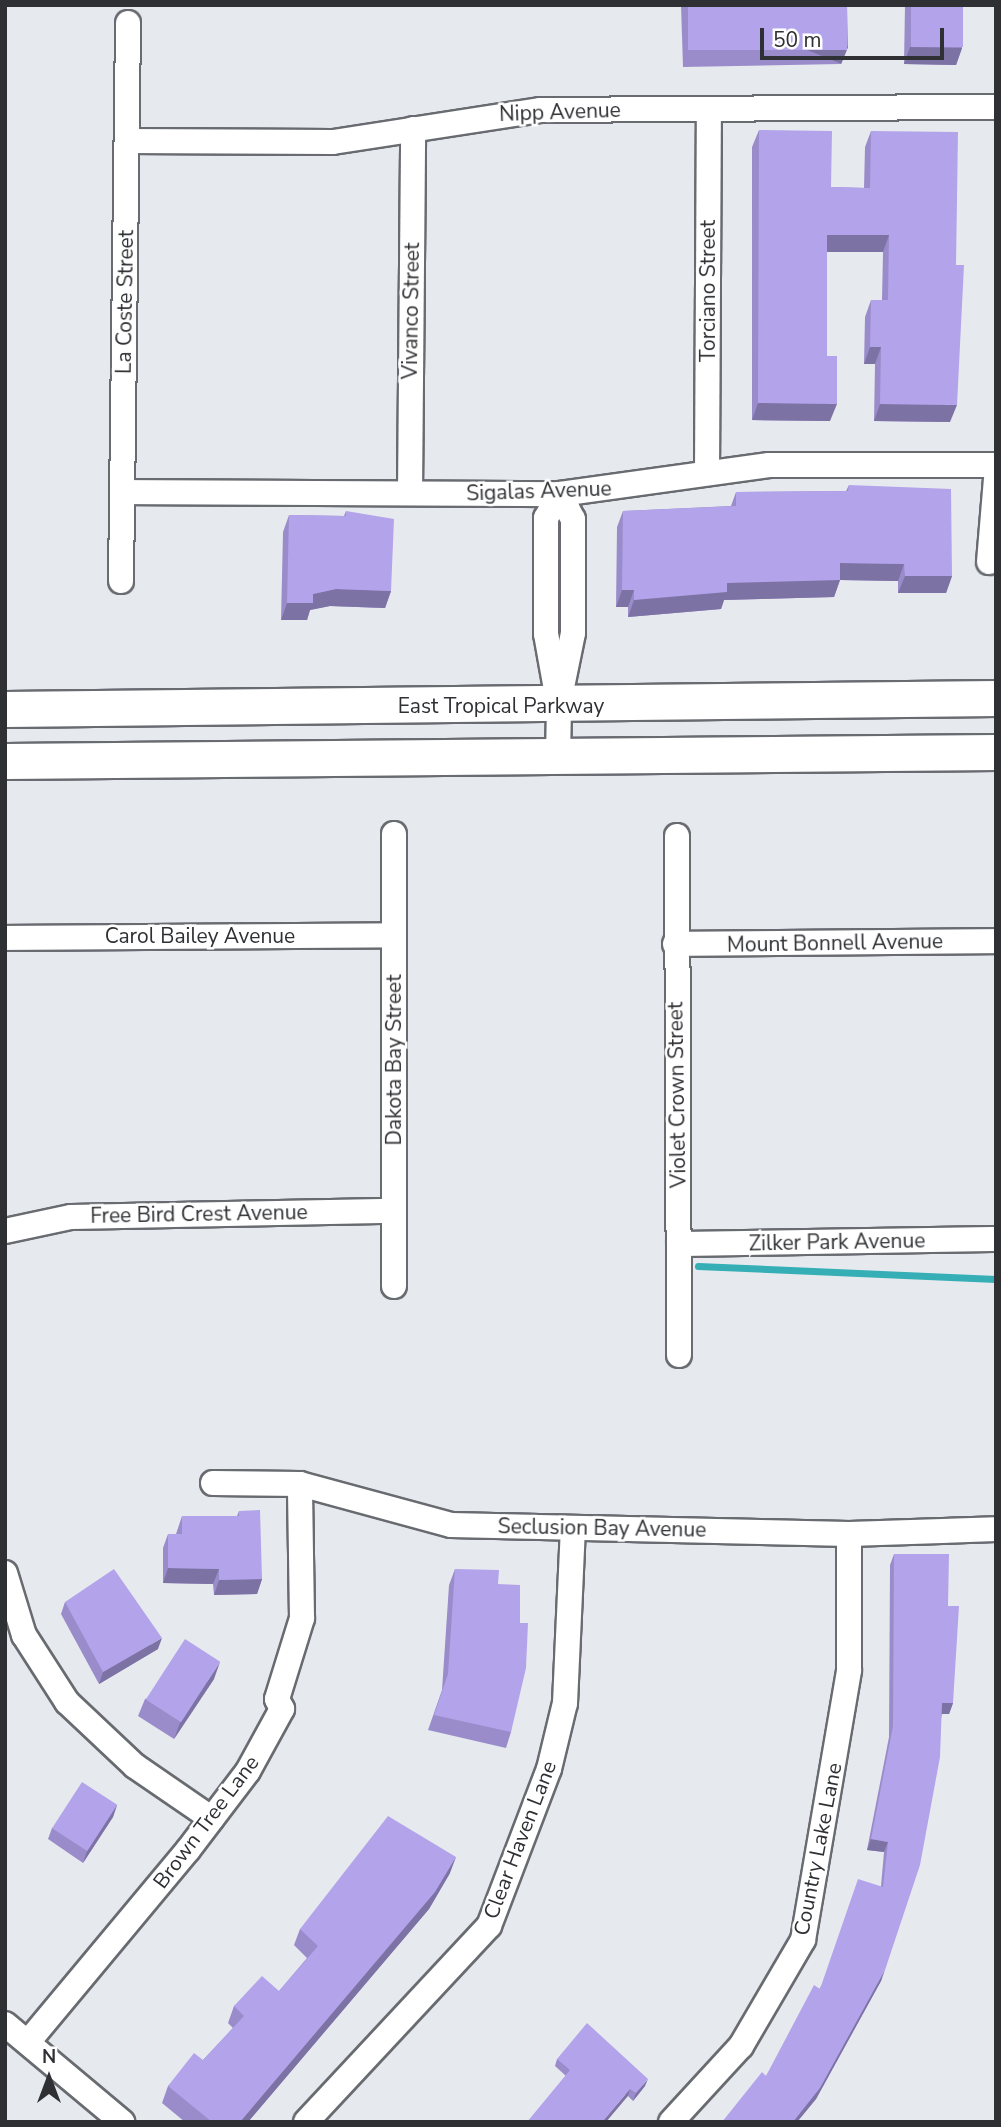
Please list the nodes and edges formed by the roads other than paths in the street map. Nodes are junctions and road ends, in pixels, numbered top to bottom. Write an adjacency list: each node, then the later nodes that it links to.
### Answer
1 (128, 23): 5 (street, La Coste Street)
2 (996, 107): 3 (street, Nipp Avenue)
3 (709, 109): 4 (street, Nipp Avenue); 7 (street, Torciano Street)
4 (413, 129): 5 (street, Nipp Avenue); 10 (street, Vivanco Street)
5 (127, 141): 9 (street, La Coste Street)
6 (996, 465): 7 (street, Sigalas Avenue)
7 (707, 472): 11 (street, Sigalas Avenue)
8 (996, 480): 12 (street)
9 (122, 492): 10 (street, Sigalas Avenue); 13 (street, La Coste Street)
10 (410, 494): 11 (street, Sigalas Avenue)
11 (560, 494): 15 (street)
12 (989, 562)
13 (121, 581)
14 (996, 698): 15 (main road, East Tropical Parkway)
15 (559, 706): 16 (main road, East Tropical Parkway); 18 (street)
16 (5, 709)
17 (996, 752): 18 (main road)
18 (558, 758): 19 (main road)
19 (5, 761)
20 (394, 834): 22 (street, Dakota Bay Street)
21 (677, 836): 25 (street, Violet Crown Street)
22 (394, 935): 23 (street, Carol Bailey Avenue); 26 (street, Dakota Bay Street)
23 (5, 938)
24 (996, 941): 25 (street, Mount Bonnell Avenue)
25 (675, 944): 29 (street, Violet Crown Street)
26 (394, 1211): 27 (street, Free Bird Crest Avenue); 30 (street, Dakota Bay Street)
27 (5, 1231)
28 (996, 1239): 29 (street, Zilker Park Avenue)
29 (679, 1244): 31 (street, Violet Crown Street)
30 (394, 1286)
31 (679, 1354)
32 (213, 1483): 33 (street, Seclusion Bay Avenue)
33 (300, 1484): 35 (street, Seclusion Bay Avenue); 38 (street, Brown Tree Lane)
34 (996, 1529): 36 (street, Seclusion Bay Avenue)
35 (573, 1530): 36 (street, Seclusion Bay Avenue); 42 (street, Clear Haven Lane)
36 (849, 1534): 43 (street, Country Lake Lane)
37 (5, 1573): 38 (street)
38 (212, 1819): 40 (street, Brown Tree Lane)
39 (5, 2024): 40 (street)
40 (28, 2042): 41 (street)
41 (122, 2122)
42 (306, 2122)
43 (671, 2122)

